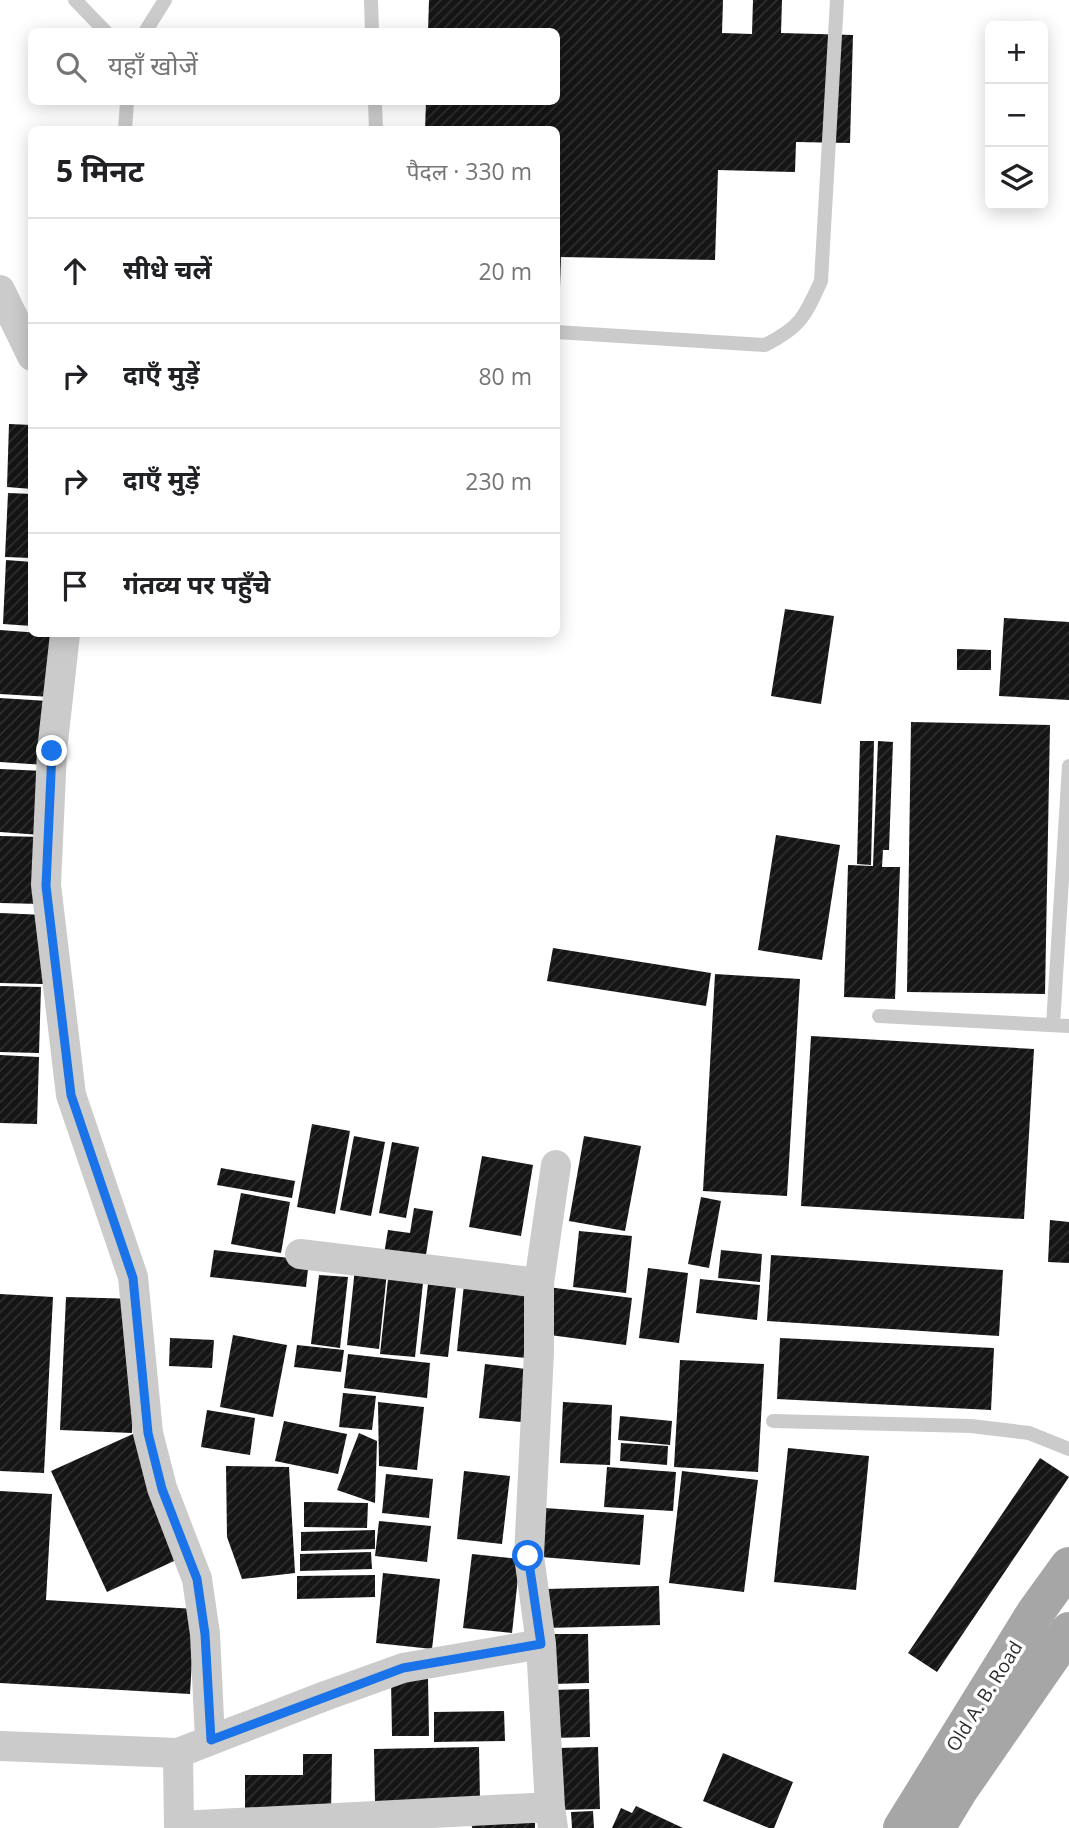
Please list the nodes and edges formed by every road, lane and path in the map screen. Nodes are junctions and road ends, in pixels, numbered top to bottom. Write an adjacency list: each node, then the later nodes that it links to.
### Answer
1 (75, 0): 5 (lane)
2 (165, 0): 6 (lane)
3 (371, 0): 7 (lane)
4 (837, 0): 13 (lane)
5 (102, 28)
6 (148, 28)
7 (372, 28)
8 (127, 105): 10 (lane)
9 (375, 105): 11 (lane)
10 (125, 126)
11 (376, 126)
12 (0, 290): 14 (street)
13 (560, 332)
14 (28, 348)
15 (65, 637): 28 (street)
16 (1069, 765): 18 (lane)
17 (879, 1016): 18 (lane)
18 (1053, 1025): 19 (lane)
19 (1069, 1026)
20 (556, 1166): 22 (street)
21 (300, 1254): 22 (street)
22 (539, 1283): 27 (street)
23 (773, 1422): 24 (lane)
24 (1069, 1449)
25 (1069, 1566): 33 (main road, Old A. B. Road)
26 (1069, 1631): 34 (main road, Old A. B. Road)
27 (541, 1644): 28 (street); 31 (street)
28 (211, 1740): 30 (street)
29 (0, 1746): 30 (street)
30 (178, 1753): 32 (street)
31 (551, 1818): 32 (street)
32 (179, 1827)
33 (902, 1828)
34 (936, 1828)

